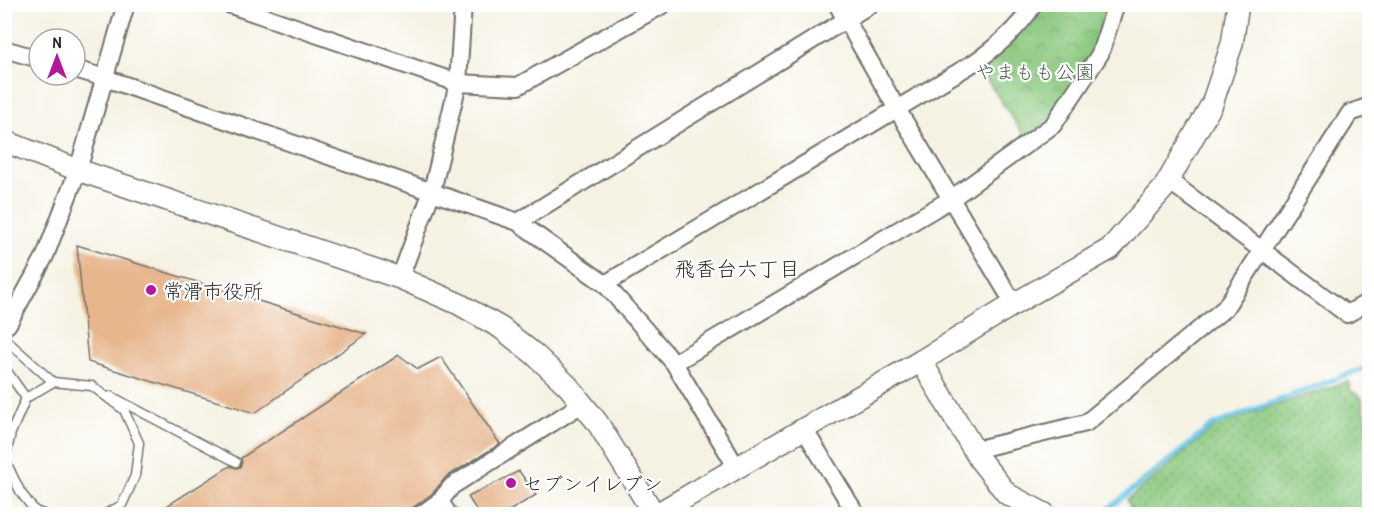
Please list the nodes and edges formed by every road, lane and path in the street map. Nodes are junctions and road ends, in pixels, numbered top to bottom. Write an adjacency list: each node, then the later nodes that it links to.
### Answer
1 (126, 4): 14 (street)
2 (228, 4): 15 (street)
3 (463, 4): 15 (street)
4 (664, 4): 15 (street)
5 (837, 4): 10 (street)
6 (870, 4): 10 (street)
7 (1034, 4): 17 (street)
8 (1116, 4): 22 (street)
9 (1238, 4): 20 (street)
10 (845, 20): 17 (street); 23 (street)
11 (4, 49): 12 (street)
12 (27, 56)
13 (87, 73): 14 (street)
14 (105, 78): 19 (street); 21 (street)
15 (458, 83): 21 (street)
16 (1370, 106): 24 (street)
17 (897, 109): 22 (street); 26 (street)
18 (4, 141): 19 (street)
19 (78, 170): 25 (street); 29 (street)
20 (1168, 180): 24 (street); 28 (street)
21 (432, 191): 23 (street); 25 (street)
22 (951, 199): 28 (street); 32 (street)
23 (518, 222): 26 (street)
24 (1262, 251): 27 (street); 39 (street)
25 (400, 278): 37 (street)
26 (605, 284): 32 (street)
27 (1370, 297)
28 (1014, 304): 31 (street)
29 (4, 327)
30 (4, 339): 34 (lane)
31 (921, 361): 38 (street); 39 (street)
32 (674, 363): 41 (street)
33 (4, 367): 36 (lane)
34 (53, 382): 35 (lane); 36 (lane)
35 (92, 386): 40 (lane); 44 (lane)
36 (26, 398): 43 (lane)
37 (582, 404): 42 (street); 46 (street)
38 (804, 429): 41 (street); 47 (street)
39 (976, 454): 48 (street)
40 (236, 462)
41 (737, 468): 46 (street)
42 (444, 508): 45 (street)
43 (43, 514)
44 (105, 514)
45 (422, 514)
46 (656, 514)
47 (855, 514)
48 (1045, 514)

